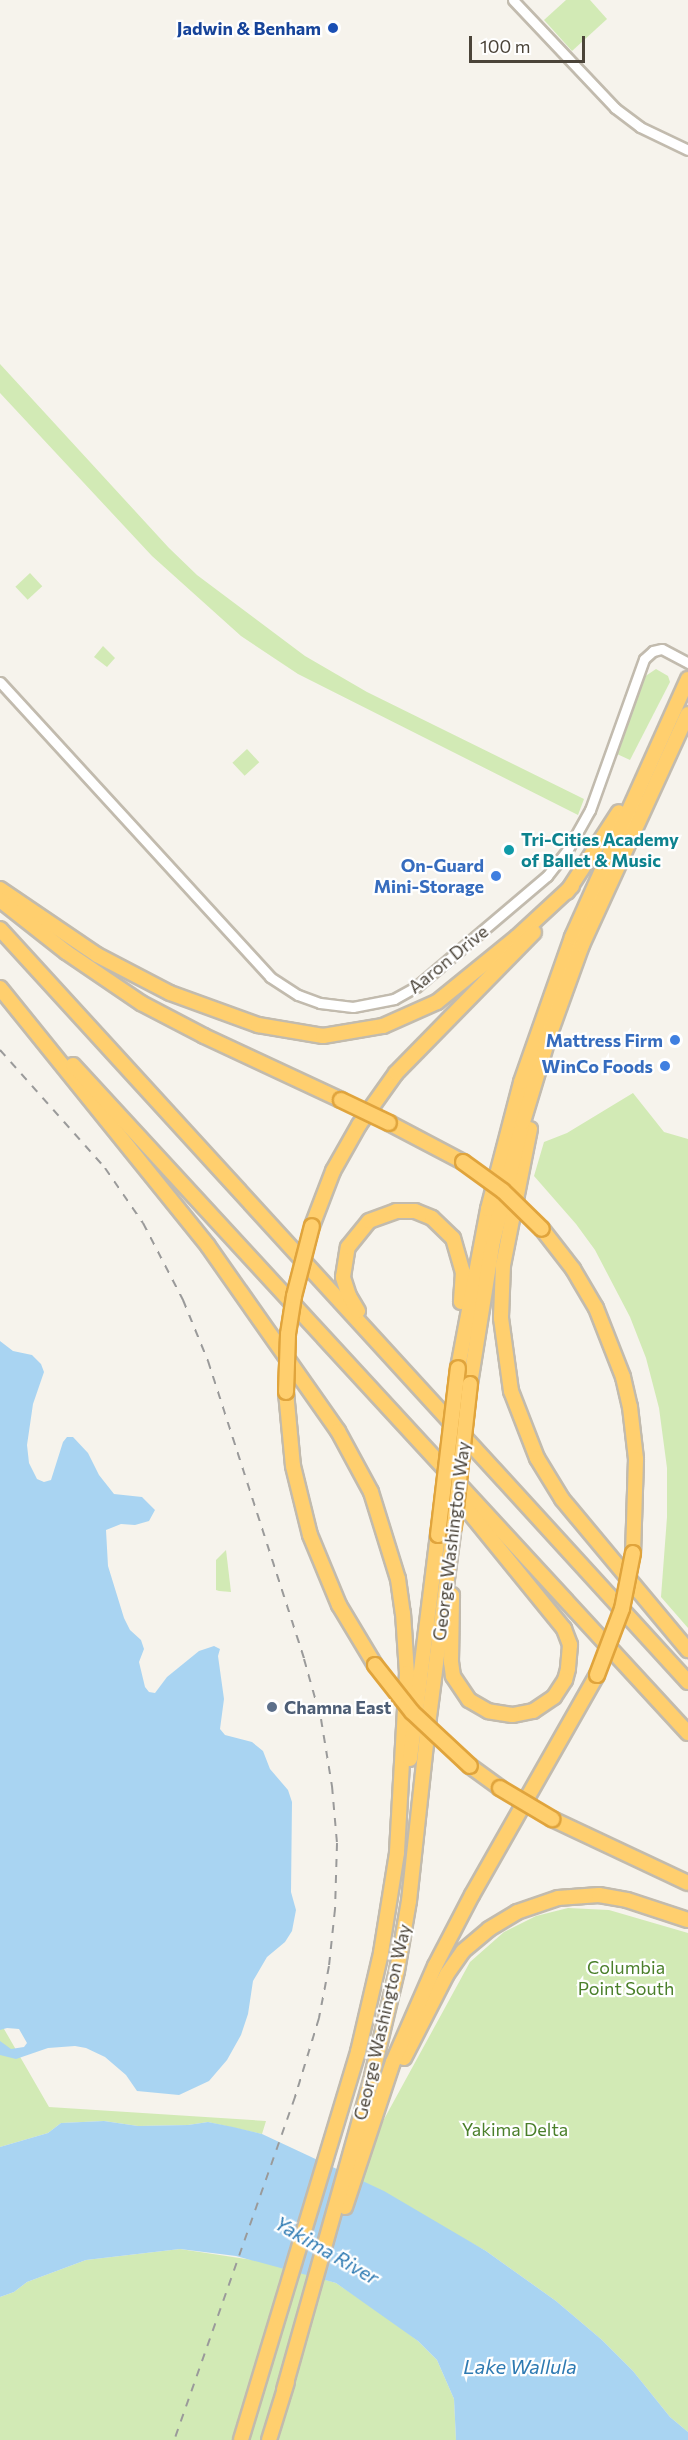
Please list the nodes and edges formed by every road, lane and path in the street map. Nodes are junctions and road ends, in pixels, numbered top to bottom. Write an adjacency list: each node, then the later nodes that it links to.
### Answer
1 (513, 0): 2 (street)
2 (688, 150)
3 (688, 663): 5 (street, Aaron Drive)
4 (688, 679): 7 (highway, George Washington Way)
5 (0, 682)
6 (688, 714): 13 (highway, George Washington Way)
7 (647, 767): 8 (highway); 15 (highway, George Washington Way)
8 (572, 886): 9 (highway); 22 (highway, bridge)
9 (0, 890)
10 (0, 900): 24 (highway, bridge)
11 (0, 929): 14 (highway)
12 (0, 987): 16 (highway); 21 (highway)
13 (548, 1039): 17 (highway, George Washington Way, bridge); 18 (highway)
14 (396, 1360): 15 (highway); 19 (highway)
15 (459, 1366): 21 (highway, George Washington Way, bridge)
16 (370, 1388): 17 (highway); 20 (highway)
17 (454, 1526): 25 (highway, George Washington Way)
18 (688, 1650)
19 (688, 1682)
20 (688, 1733)
21 (397, 1853): 26 (highway)
22 (688, 1883)
23 (688, 1920): 24 (highway)
24 (371, 2125): 25 (highway)
25 (360, 2141): 27 (highway, George Washington Way)
26 (241, 2440)
27 (269, 2440)

